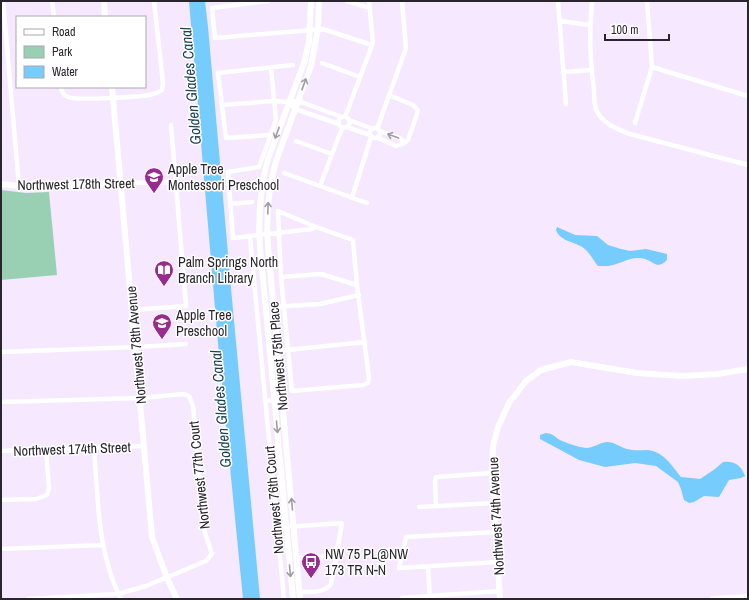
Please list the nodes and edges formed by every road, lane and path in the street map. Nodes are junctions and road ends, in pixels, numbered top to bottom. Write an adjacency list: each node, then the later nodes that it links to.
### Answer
1 (3, 1): 56 (street)
2 (52, 1): 15 (street)
3 (104, 1): 16 (street)
4 (154, 1): 33 (street)
5 (268, 1): 20 (street)
6 (312, 1): 20 (street, Northwest 75th Place)
7 (319, 1): 19 (street, Northwest 75th Place)
8 (347, 1): 14 (street)
9 (369, 1): 14 (street)
10 (402, 1): 31 (street)
11 (558, 1): 17 (street)
12 (592, 1): 18 (street)
13 (647, 1): 24 (street)
14 (370, 8): 21 (street)
15 (54, 16)
16 (105, 16)
17 (560, 21): 18 (street); 27 (street)
18 (590, 25): 26 (street)
19 (318, 29): 20 (street); 21 (street); 35 (street, Northwest 75th Place, one-way to 19)
20 (310, 30): 36 (street, Northwest 75th Place)
21 (372, 45): 28 (street)
22 (322, 63): 28 (street)
23 (293, 65): 25 (street)
24 (652, 66): 32 (street); 41 (street)
25 (271, 68): 34 (street); 38 (street)
26 (592, 70): 27 (street); 51 (street)
27 (563, 72): 37 (street)
28 (360, 78): 40 (street)
29 (61, 88): 33 (street)
30 (112, 88): 33 (street, Northwest 78th Avenue)
31 (389, 95): 44 (street); 49 (street)
32 (748, 96)
33 (114, 98): 54 (street, Northwest 78th Avenue)
34 (274, 101): 36 (street); 38 (street); 45 (street)
35 (298, 101): 36 (street); 39 (street, Northwest 75th Place); 40 (street)
36 (289, 102): 39 (street); 65 (street, Northwest 75th Place, one-way to 65)
37 (566, 104)
38 (222, 105): 45 (street)
39 (294, 109): 43 (street); 64 (street, Northwest 75th Place, one-way to 39)
40 (345, 118): 43 (street); 43 (street); 44 (street)
41 (635, 123)
42 (171, 125): 53 (street)
43 (342, 126): 46 (street); 50 (street)
44 (377, 129): 46 (street); 47 (street); 49 (street, one-way to 44)
45 (270, 135): 61 (street)
46 (371, 136): 47 (street); 58 (street)
47 (378, 138): 49 (street)
48 (296, 141): 50 (street)
49 (404, 144)
50 (332, 154): 57 (street)
51 (748, 165)
52 (284, 173): 57 (street)
53 (176, 182): 54 (street, Northwest 178th Street); 72 (street)
54 (121, 183): 56 (street, Northwest 178th Street); 72 (street, Northwest 78th Avenue)
55 (1, 184): 56 (street, Northwest 178th Street)
56 (19, 186)
57 (320, 186): 58 (street)
58 (352, 198): 60 (street)
59 (252, 202): 61 (street)
60 (367, 203)
61 (230, 204): 66 (street)
62 (316, 227): 63 (street); 63 (street); 68 (street)
63 (278, 233): 64 (street); 67 (street)
64 (267, 234): 65 (street); 70 (street, Northwest 75th Place)
65 (259, 235): 66 (street); 73 (street, Northwest 75th Place)
66 (250, 237): 84 (street, Northwest 76th Court)
67 (281, 277): 68 (street); 71 (street)
68 (357, 286): 69 (street)
69 (359, 296): 71 (street); 74 (street)
70 (273, 306): 71 (street); 78 (street, Northwest 75th Place)
71 (284, 306): 77 (street)
72 (133, 310): 76 (street, Northwest 78th Avenue)
73 (268, 338): 78 (street); 83 (street, Northwest 75th Place)
74 (365, 342): 77 (street); 77 (street)
75 (186, 344): 76 (street)
76 (136, 347): 79 (street); 81 (street, Northwest 78th Avenue)
77 (287, 350): 78 (street)
78 (277, 351): 82 (street, Northwest 75th Place)
79 (1, 352)
80 (748, 369): 90 (street, Northwest 74th Avenue)
81 (140, 398): 85 (street); 86 (street, Northwest 78th Avenue); 104 (street, Northwest 77th Court)
82 (282, 399): 83 (street); 95 (street, Northwest 75th Place, one-way to 82)
83 (274, 400): 84 (street); 96 (street, Northwest 75th Place, one-way to 96)
84 (265, 401): 115 (street, Northwest 76th Court)
85 (1, 402)
86 (144, 446): 87 (street, Northwest 174th Street); 104 (street, Northwest 78th Avenue)
87 (94, 447): 88 (street, Northwest 174th Street); 98 (street)
88 (46, 450): 89 (street, Northwest 174th Street); 91 (street)
89 (1, 451)
90 (492, 473): 92 (street, Northwest 74th Avenue); 93 (street)
91 (1, 500)
92 (494, 503): 93 (street); 97 (street, Northwest 74th Avenue)
93 (436, 506): 94 (street)
94 (419, 507)
95 (294, 526): 96 (street); 100 (street); 101 (street, Northwest 75th Place)
96 (286, 527): 116 (street, Northwest 75th Place, one-way to 116)
97 (496, 532): 102 (street, Northwest 74th Avenue); 103 (street)
98 (103, 545): 99 (street); 106 (street)
99 (1, 549)
100 (336, 556): 101 (street); 107 (street)
101 (297, 558): 107 (street, Northwest 75th Place)
102 (498, 562): 103 (street); 105 (street, Northwest 74th Avenue)
103 (428, 567): 110 (street)
104 (168, 578): 106 (street); 114 (street, Northwest 78th Avenue)
105 (500, 592): 110 (street); 117 (street, Northwest 74th Avenue)
106 (118, 594): 112 (street); 113 (street)
107 (300, 596)
108 (748, 597): 111 (street)
109 (402, 598): 110 (street)
110 (430, 598)
111 (736, 598): 118 (street)
112 (28, 599)
113 (121, 599)
114 (177, 599)
115 (284, 599)
116 (292, 599)
117 (500, 599)
118 (713, 599)

